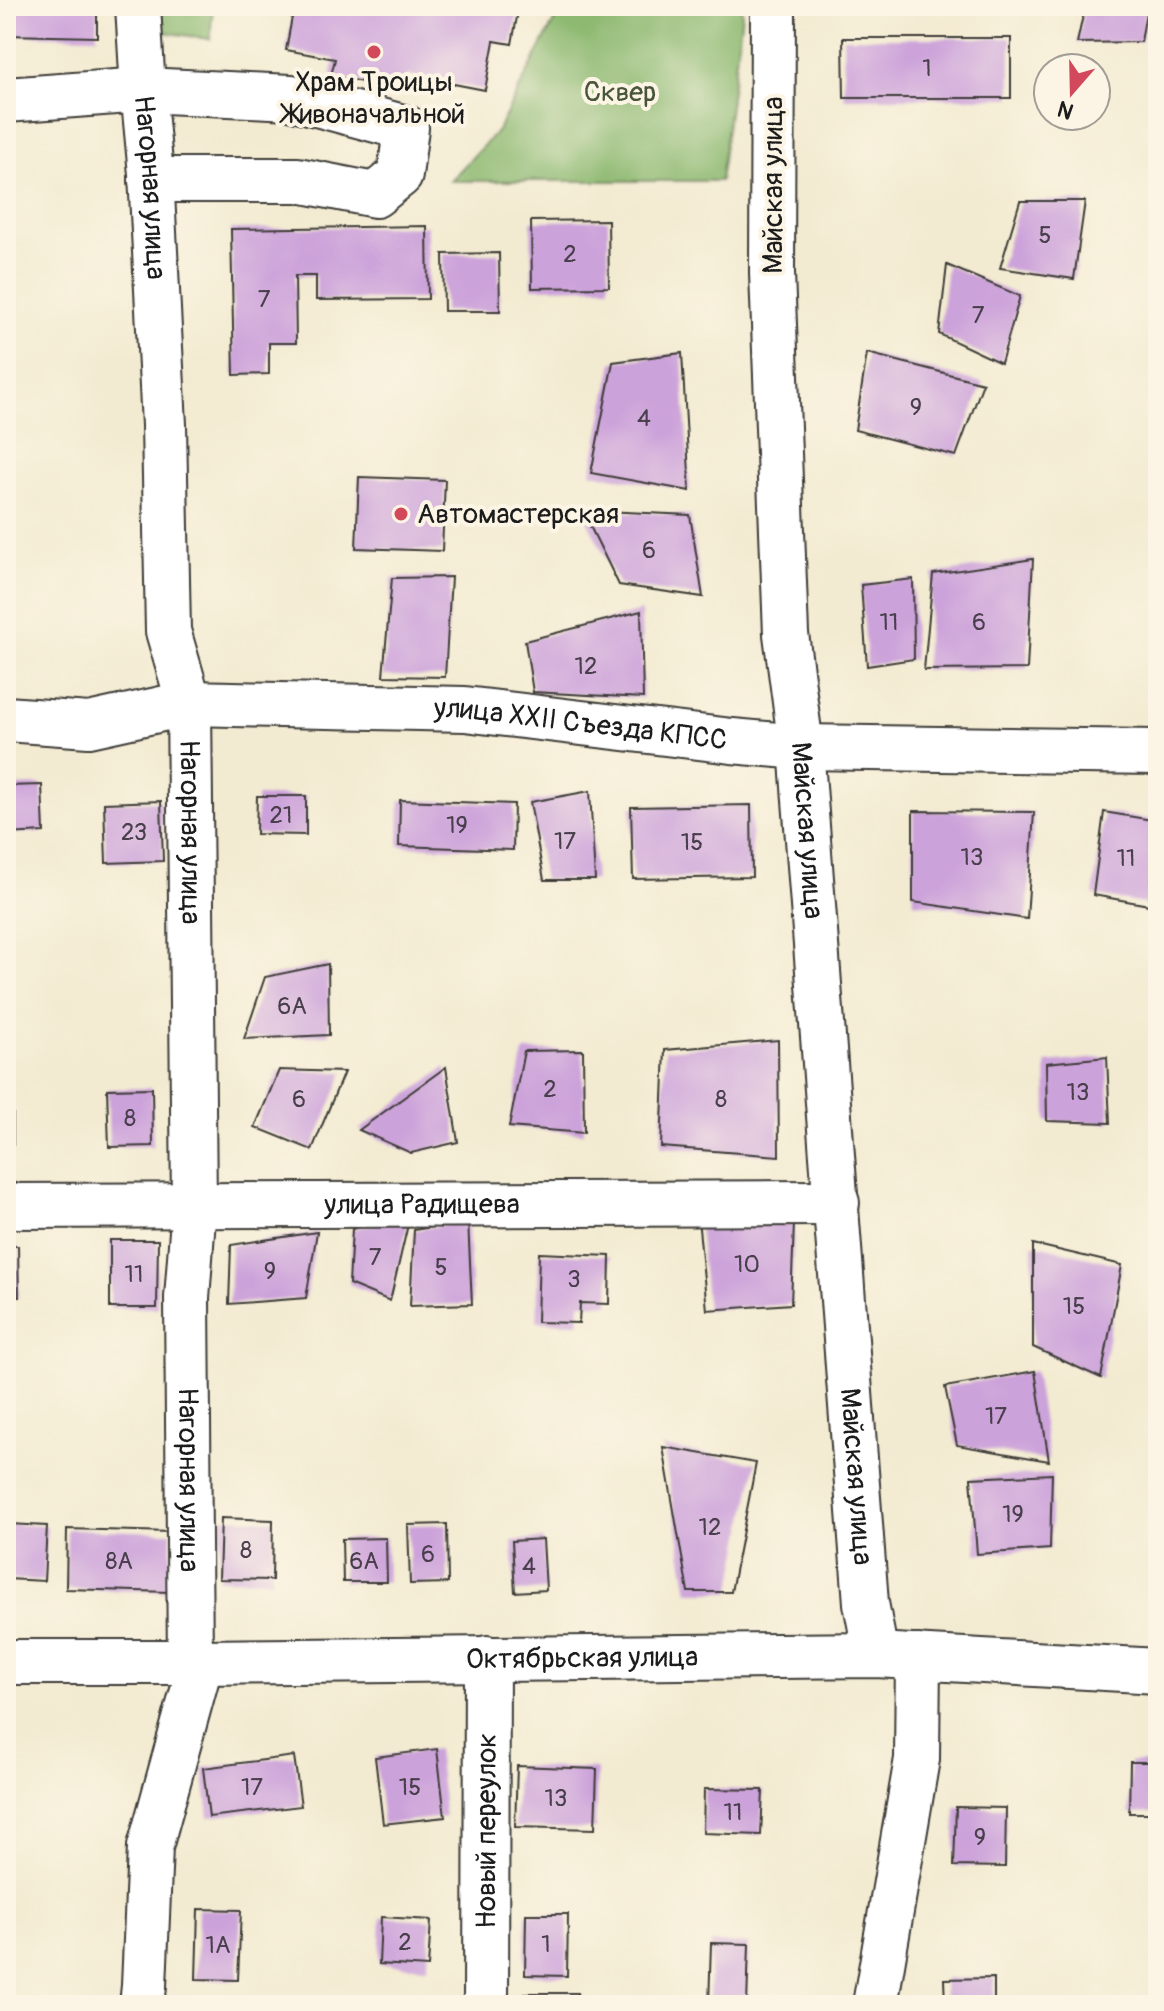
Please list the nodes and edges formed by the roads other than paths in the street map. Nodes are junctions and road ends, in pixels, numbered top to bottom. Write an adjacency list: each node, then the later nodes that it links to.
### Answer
1 (138, 6): 3 (street, Нагорная улица)
2 (773, 6): 8 (street, Майская улица)
3 (143, 90): 4 (street); 5 (street, Нагорная улица); 5 (street)
4 (6, 100)
5 (151, 180): 6 (street, Нагорная улица)
6 (189, 703): 7 (street, улица XXII Съезда КПСС); 8 (street, улица XXII Съезда КПСС); 11 (street, Нагорная улица)
7 (6, 719)
8 (801, 747): 9 (street, улица XXII Съезда КПСС); 10 (street, Майская улица)
9 (1158, 752)
10 (837, 1203): 11 (street, улица Радищева); 13 (street, Майская улица)
11 (194, 1205): 12 (street, улица Радищева); 16 (street, Нагорная улица)
12 (6, 1206)
13 (897, 1656): 14 (street, Октябрьская улица); 17 (street, Октябрьская улица); 20 (street, Майская улица)
14 (487, 1658): 16 (street, Октябрьская улица); 19 (street, Новый переулок)
15 (6, 1662): 16 (street, Октябрьская улица)
16 (196, 1662): 18 (street, Нагорная улица)
17 (1158, 1671)
18 (142, 2005)
19 (486, 2005)
20 (875, 2005)

